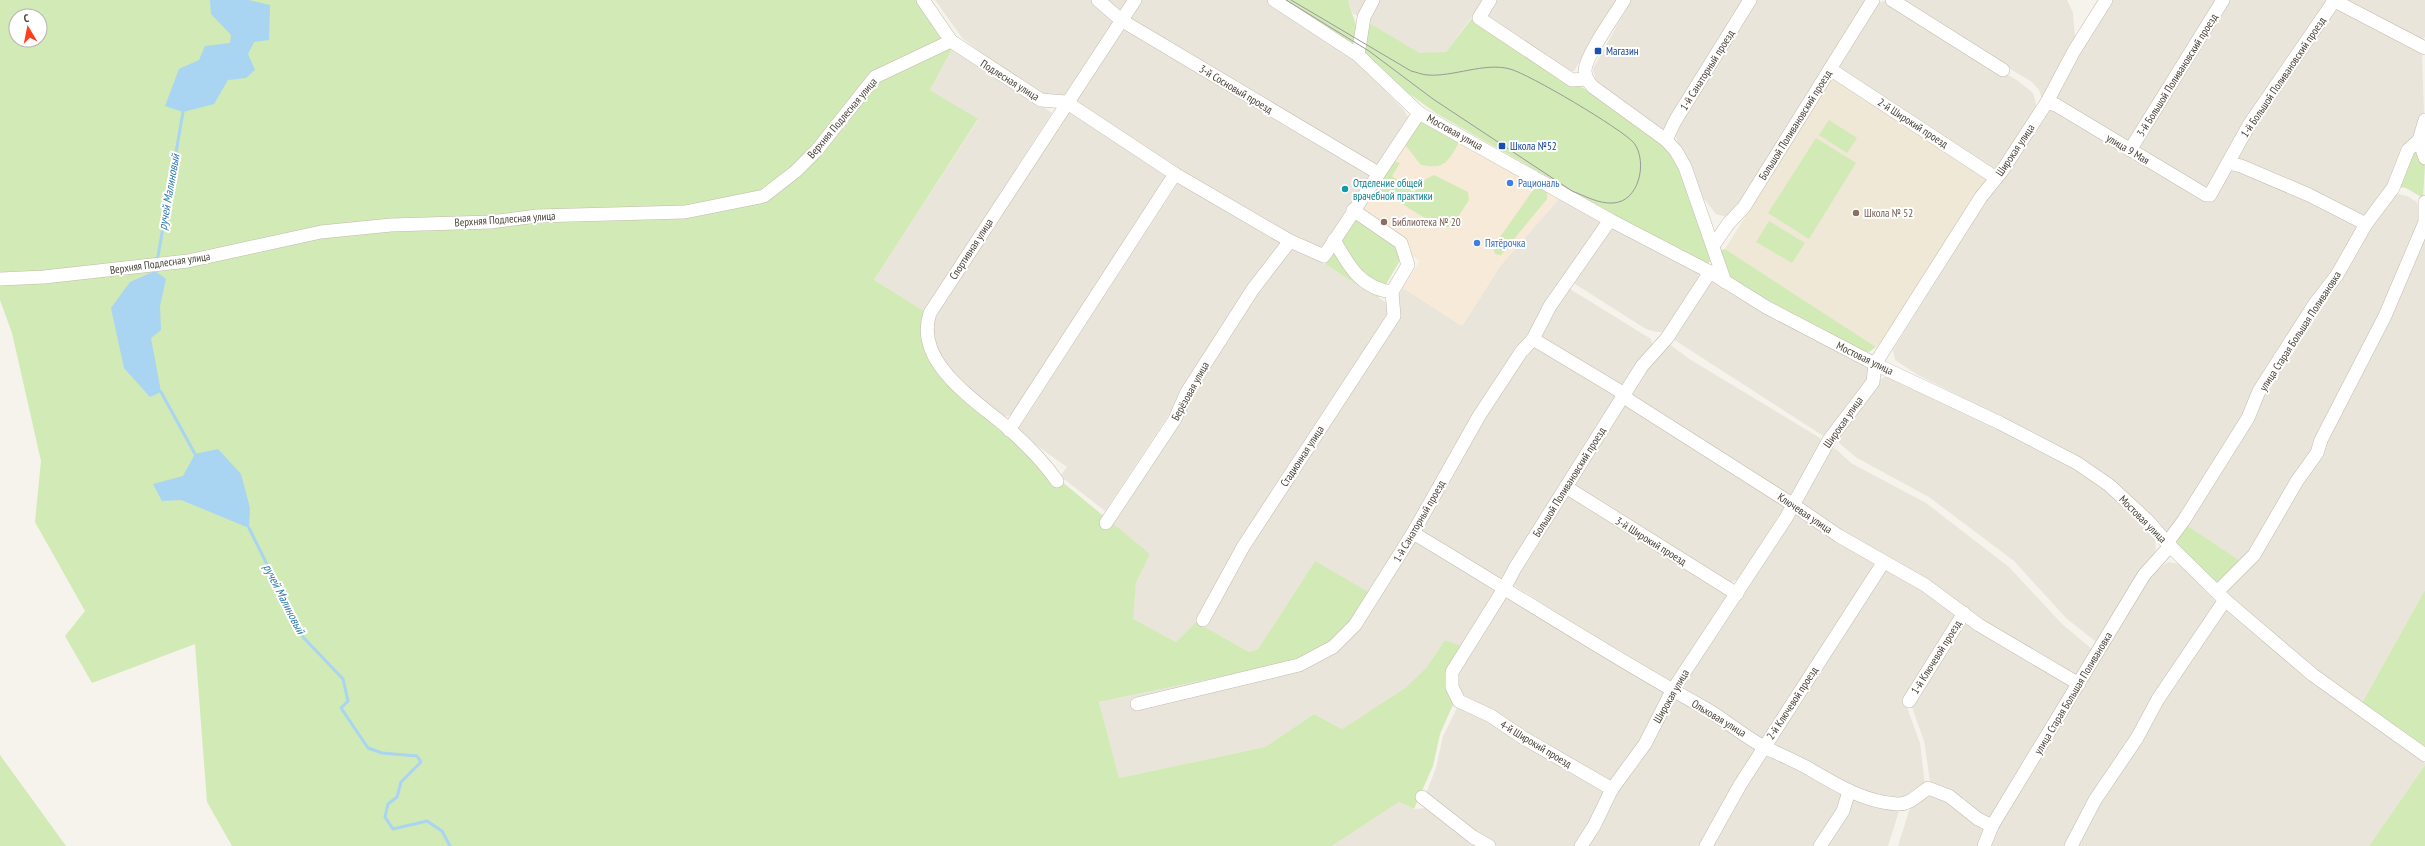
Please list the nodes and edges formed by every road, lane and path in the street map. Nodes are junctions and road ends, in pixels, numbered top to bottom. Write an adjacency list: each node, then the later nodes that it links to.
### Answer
1 (924, 0): 15 (street, Подлесная улица)
2 (1098, 0): 14 (street, 3-й Сосновый проезд)
3 (1135, 0): 14 (street, Спортивная улица)
4 (1274, 0): 17 (street, Мостовая улица)
5 (1373, 0): 17 (street)
6 (1490, 0): 20 (street)
7 (1624, 0): 20 (street)
8 (1750, 0): 25 (street, 1-й Санаторный проезд)
9 (1873, 0): 18 (street, Большой Поливановский проезд)
10 (1892, 0): 19 (street)
11 (2106, 0): 22 (street, Широкая улица)
12 (2224, 0): 27 (street, 3-й Большой Поливановский проезд)
13 (2334, 1): 16 (street); 29 (street, 1-й Большой Поливановский проезд)
14 (1121, 20): 21 (street, Спортивная улица); 30 (street, 3-й Сосновый проезд)
15 (952, 41): 21 (street, Подлесная улица); 42 (street, Верхняя Подлесная улица)
16 (2425, 48)
17 (1358, 55): 23 (street, Мостовая улица)
18 (1830, 69): 32 (street, 2-й Широкий проезд); 40 (street, Большой Поливановский проезд)
19 (2003, 70)
20 (1589, 83): 25 (street)
21 (1066, 102): 31 (street, Подлесная улица); 48 (street, Спортивная улица)
22 (2048, 102): 27 (street, улица 9 Мая); 32 (street, Широкая улица)
23 (1420, 112): 30 (street); 36 (street, Мостовая улица)
24 (2425, 120): 26 (street, улица Старая Большая Поливановка)
25 (1666, 140): 40 (street)
26 (2419, 140): 28 (street); 37 (street, улица Старая Большая Поливановка)
27 (2130, 150): 33 (street, улица 9 Мая)
28 (2425, 158)
29 (2229, 164): 33 (street, 1-й Большой Поливановский проезд); 37 (street)
30 (1378, 173): 35 (street)
31 (1175, 174): 39 (street, Подлесная улица); 48 (street)
32 (1996, 178): 46 (street, Широкая улица)
33 (2210, 195)
34 (2425, 202): 58 (street)
35 (1353, 210): 38 (street); 44 (street)
36 (1610, 220): 41 (street, Мостовая улица); 45 (street, 1-й Санаторный проезд)
37 (2366, 224): 54 (street, улица Старая Большая Поливановка)
38 (1334, 240): 39 (street, Подлесная улица); 44 (street)
39 (1290, 241): 52 (street, Берёзовая улица)
40 (1713, 246): 43 (street)
41 (1710, 272): 43 (street, Мостовая улица); 47 (street, Большой Поливановский проезд)
42 (0, 279)
43 (1725, 282): 46 (street, Мостовая улица)
44 (1392, 292): 60 (street, Стадионная улица)
45 (1533, 339): 47 (street, Ключевая улица); 53 (street, 1-й Санаторный проезд)
46 (1875, 364): 51 (street, Широкая улица); 54 (street, Мостовая улица)
47 (1624, 395): 50 (street, Большой Поливановский проезд); 51 (street, Ключевая улица)
48 (1009, 430): 49 (street, Спортивная улица)
49 (1057, 481)
50 (1566, 487): 56 (street, Большой Поливановский проезд); 57 (street, 3-й Широкий проезд)
51 (1792, 504): 55 (street, Ключевая улица); 57 (street, Широкая улица)
52 (1106, 523)
53 (1413, 532): 56 (street, Ольховая улица); 65 (street, 1-й Санаторный проезд)
54 (2169, 544): 58 (street, Мостовая улица); 61 (street, улица Старая Большая Поливановка)
55 (1883, 563): 59 (street, Ключевая улица); 66 (street, 2-й Ключевой проезд)
56 (1505, 587): 62 (street, Ольховая улица); 63 (street, Большой Поливановский проезд)
57 (1737, 594): 62 (street, Широкая улица)
58 (2221, 596): 67 (street, Мостовая улица); 77 (street)
59 (1964, 613): 61 (street, Ключевая улица); 64 (street, 1-й Ключевой проезд)
60 (1203, 620)
61 (2079, 684): 71 (street, улица Старая Большая Поливановка)
62 (1672, 691): 66 (street, Ольховая улица); 68 (street, Широкая улица)
63 (1459, 700): 68 (street, 4-й Широкий проезд)
64 (1909, 701)
65 (1137, 704)
66 (1764, 747): 69 (street, Ольховая улица); 74 (street, 2-й Ключевой проезд)
67 (2425, 755)
68 (1612, 789): 73 (street, Широкая улица)
69 (1849, 791): 71 (street, Ольховая улица); 75 (street)
70 (1422, 797): 72 (street)
71 (1992, 826): 76 (street, улица Старая Большая Поливановка)
72 (1489, 846)
73 (1581, 846)
74 (1706, 846)
75 (1820, 846)
76 (1984, 846)
77 (2071, 846)

